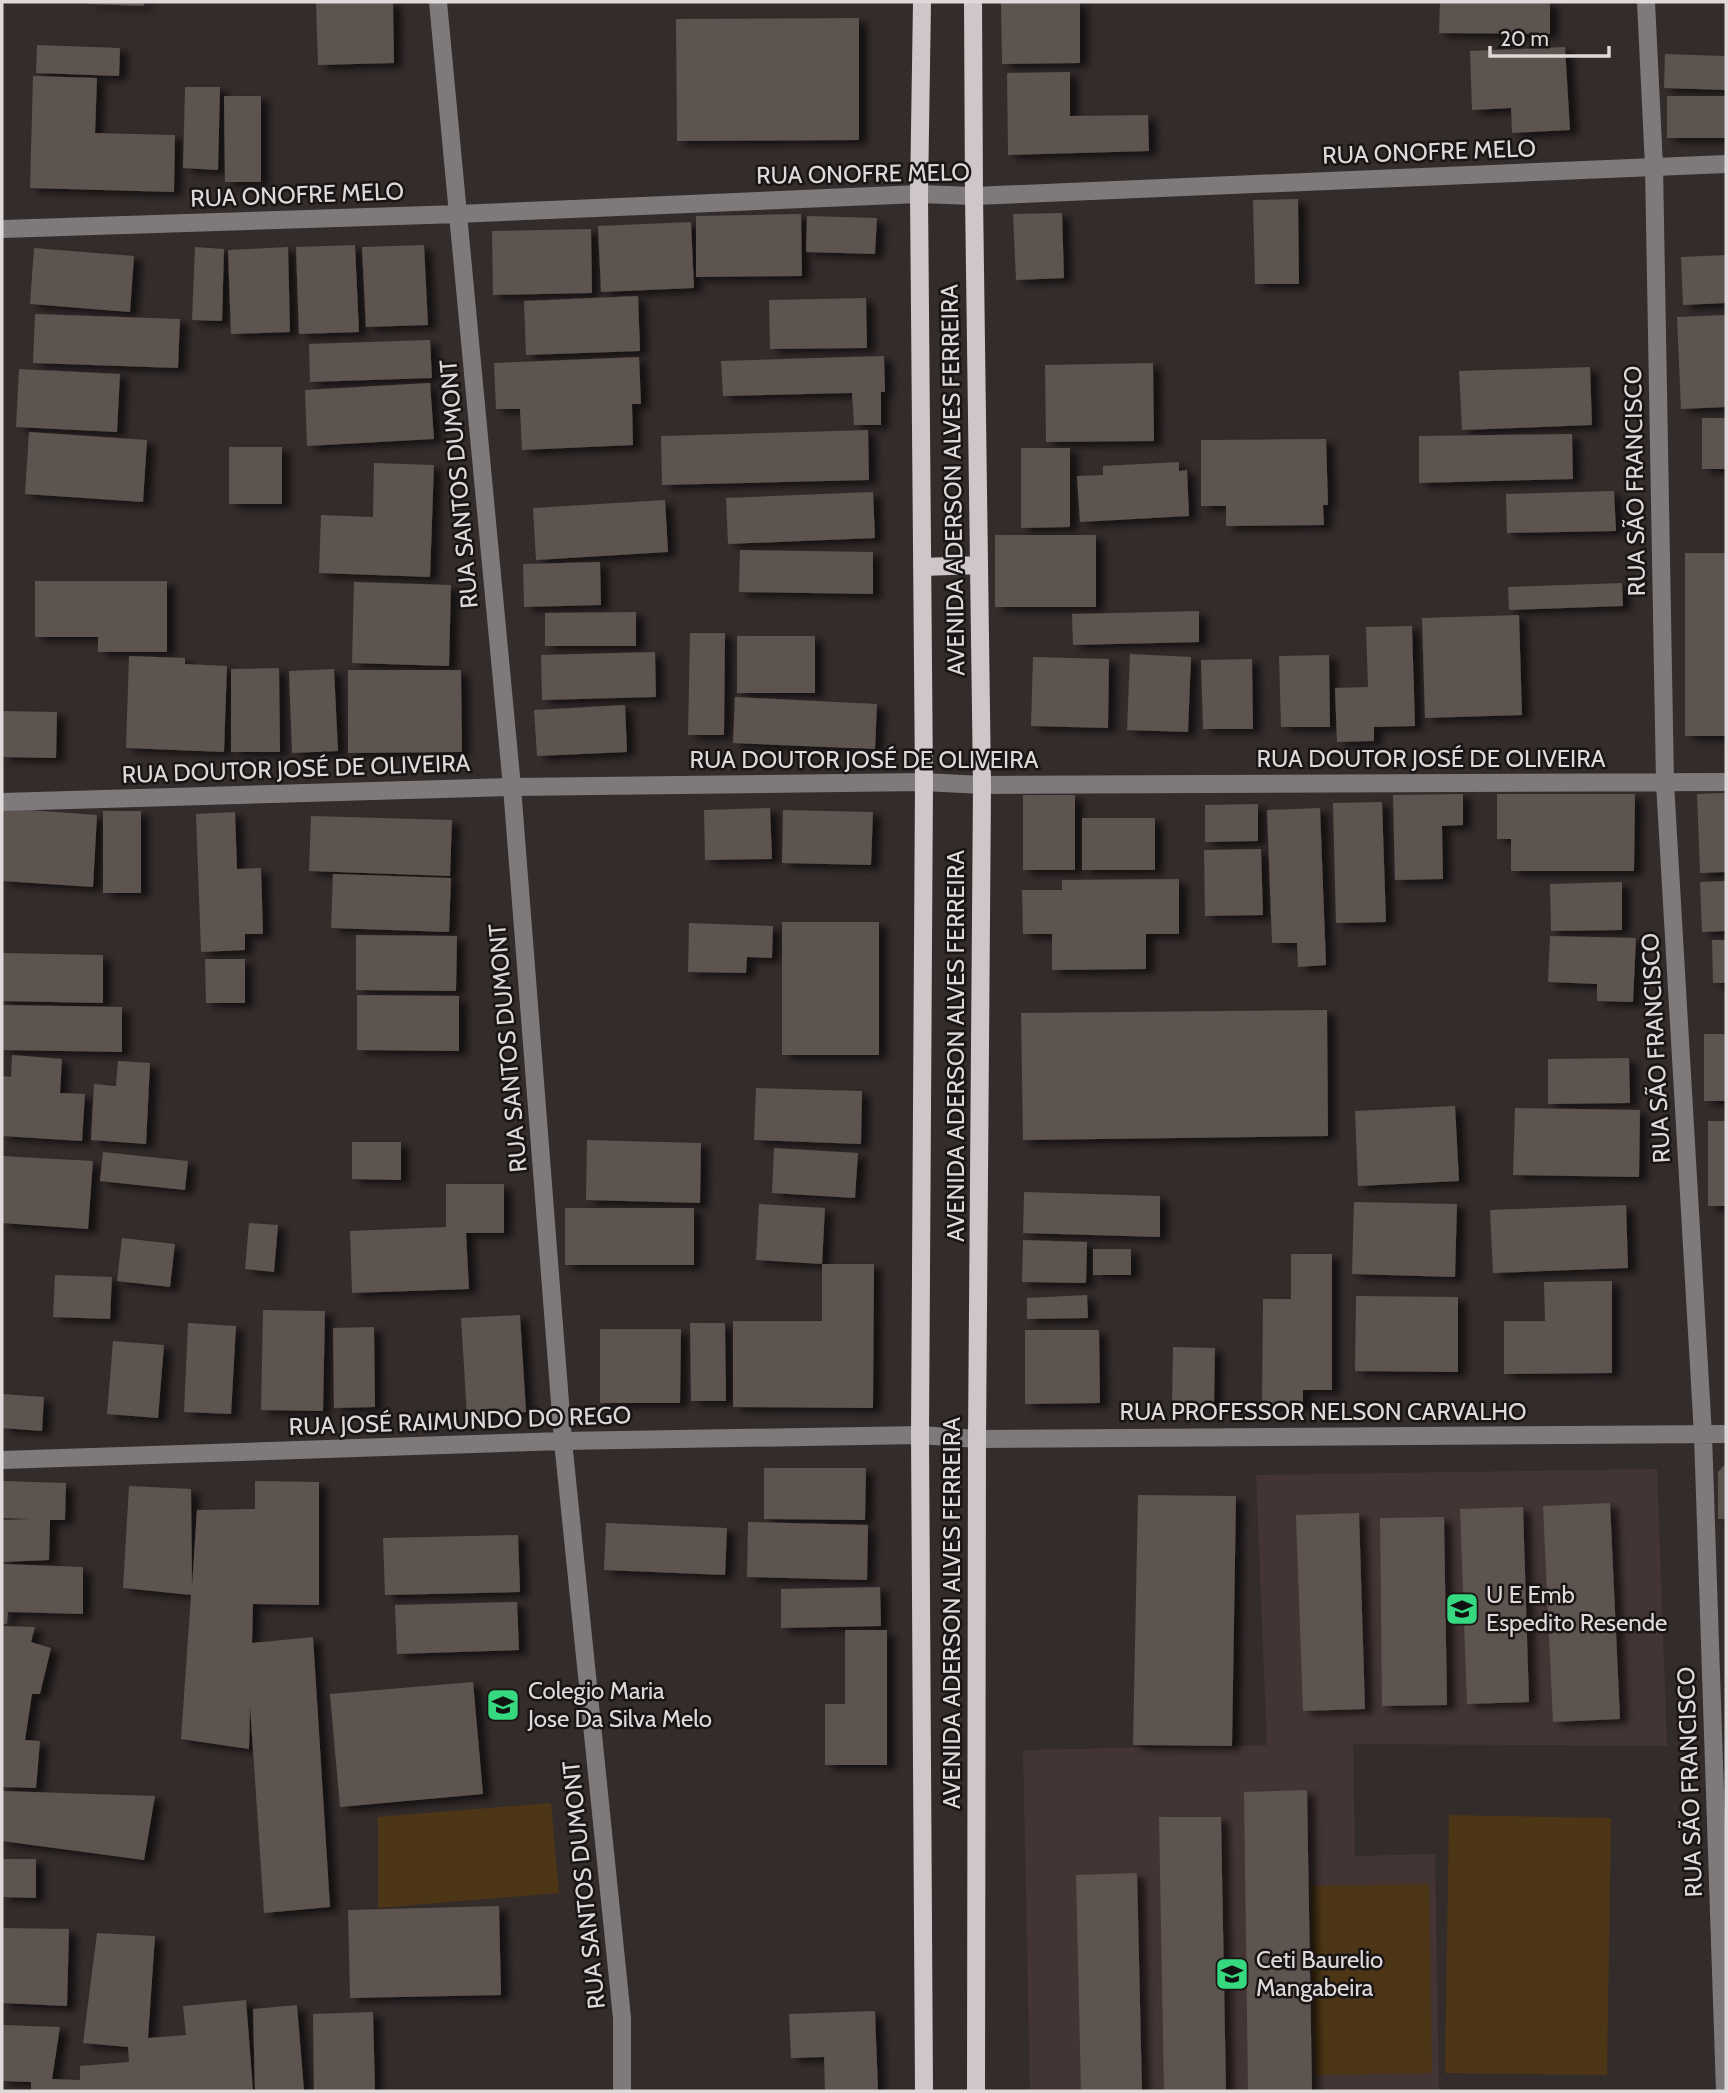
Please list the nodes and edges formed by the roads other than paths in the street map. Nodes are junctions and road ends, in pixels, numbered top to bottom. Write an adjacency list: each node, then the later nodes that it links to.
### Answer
1 (438, 2): 9 (street, RUA SANTOS DUMONT)
2 (922, 2): 7 (main road, AVENIDA ADERSON ALVES FERREIRA)
3 (973, 2): 8 (main road, AVENIDA ADERSON ALVES FERREIRA)
4 (1646, 2): 6 (street, RUA SÃO FRANCISCO)
5 (1726, 164): 6 (street, RUA ONOFRE MELO)
6 (1654, 166): 8 (street, RUA ONOFRE MELO); 15 (street, RUA SÃO FRANCISCO)
7 (919, 194): 8 (street, RUA ONOFRE MELO); 9 (street, RUA ONOFRE MELO); 12 (main road, AVENIDA ADERSON ALVES FERREIRA)
8 (974, 196): 11 (main road, AVENIDA ADERSON ALVES FERREIRA)
9 (458, 215): 10 (street, RUA ONOFRE MELO); 17 (street, RUA SANTOS DUMONT)
10 (2, 229)
11 (979, 565): 12 (main road); 16 (main road, AVENIDA ADERSON ALVES FERREIRA)
12 (922, 568): 13 (main road, AVENIDA ADERSON ALVES FERREIRA)
13 (924, 782): 16 (street, RUA DOUTOR JOSÉ DE OLIVEIRA); 17 (street, RUA DOUTOR JOSÉ DE OLIVEIRA); 20 (main road, AVENIDA ADERSON ALVES FERREIRA)
14 (1726, 782): 15 (street, RUA DOUTOR JOSÉ DE OLIVEIRA)
15 (1665, 783): 16 (street, RUA DOUTOR JOSÉ DE OLIVEIRA); 21 (street, RUA SÃO FRANCISCO)
16 (982, 785): 22 (main road, AVENIDA ADERSON ALVES FERREIRA)
17 (512, 787): 18 (street, RUA DOUTOR JOSÉ DE OLIVEIRA); 23 (street, RUA SANTOS DUMONT)
18 (2, 802)
19 (1726, 1434): 21 (street, RUA PROFESSOR NELSON CARVALHO)
20 (920, 1435): 22 (street, RUA PROFESSOR NELSON CARVALHO); 23 (street, RUA JOSÉ RAIMUNDO DO REGO); 26 (main road, AVENIDA ADERSON ALVES FERREIRA)
21 (1703, 1435): 22 (street, RUA PROFESSOR NELSON CARVALHO); 28 (street, RUA SÃO FRANCISCO)
22 (977, 1439): 27 (main road, AVENIDA ADERSON ALVES FERREIRA)
23 (563, 1441): 24 (street, RUA JOSÉ RAIMUNDO DO REGO); 25 (street, RUA SANTOS DUMONT)
24 (2, 1460)
25 (622, 2091)
26 (924, 2091)
27 (976, 2091)
28 (1725, 2091)

